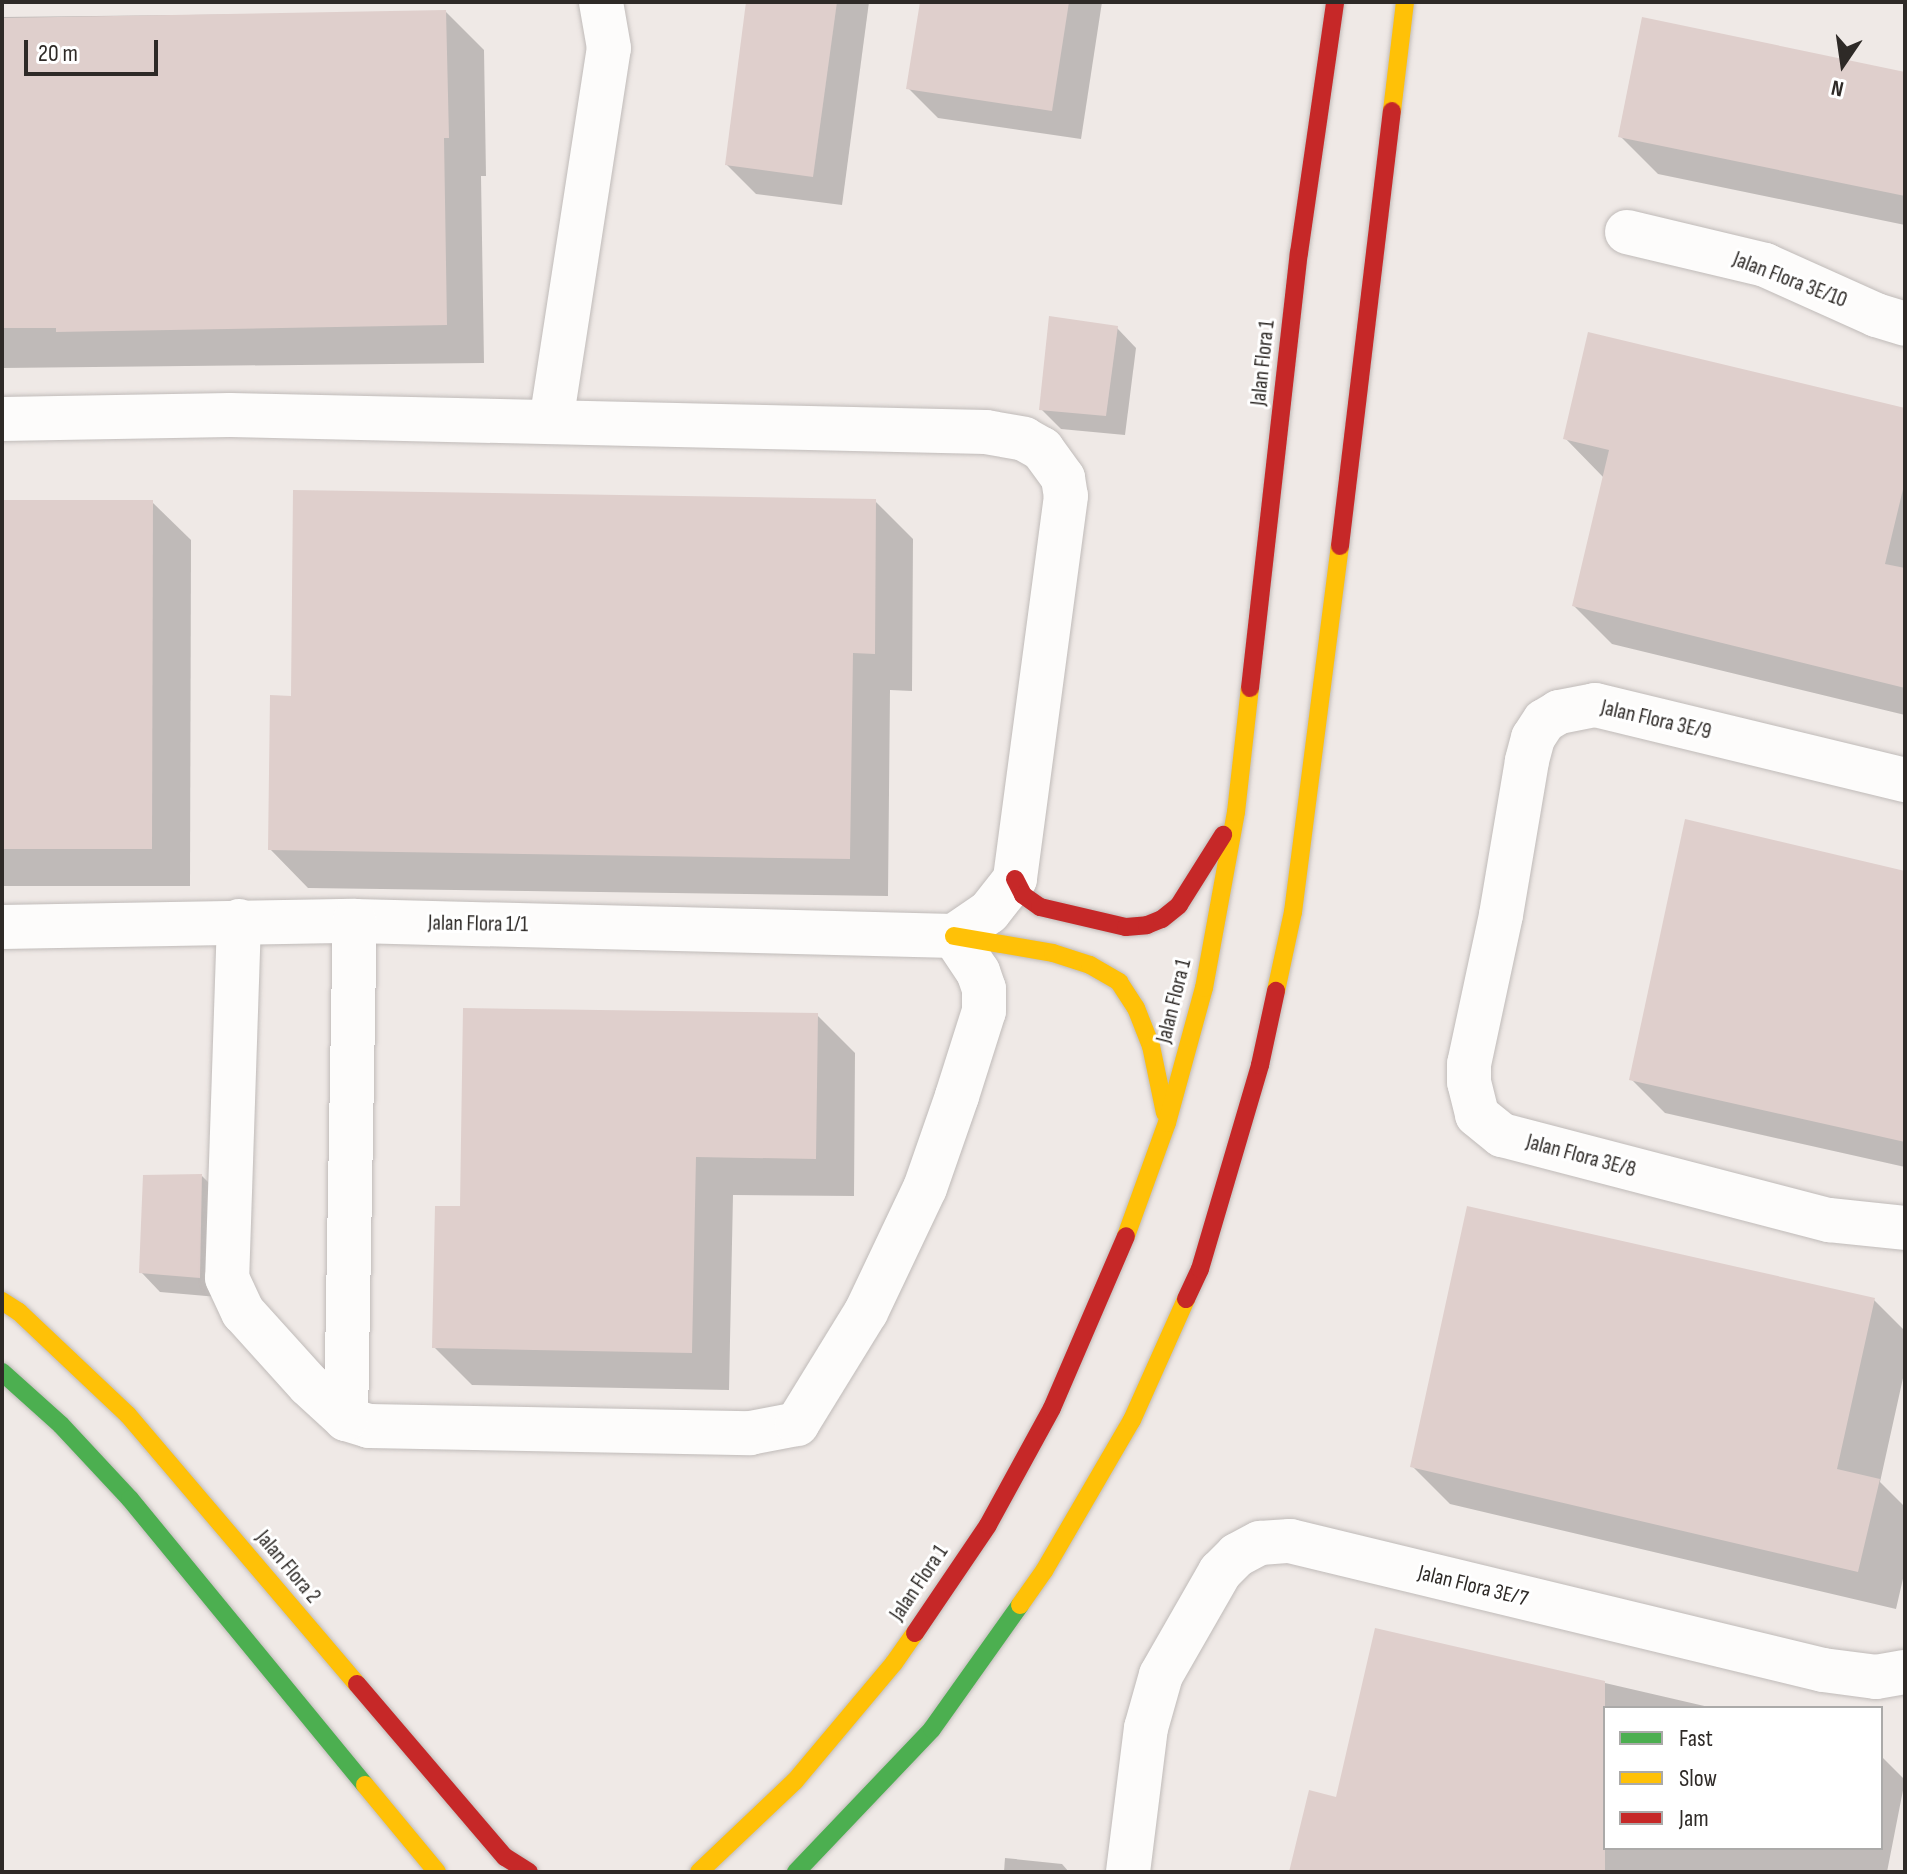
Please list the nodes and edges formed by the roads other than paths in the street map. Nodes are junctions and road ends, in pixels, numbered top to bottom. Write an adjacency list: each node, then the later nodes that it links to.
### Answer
1 (601, 2): 7 (street)
2 (1335, 2): 9 (street, Jalan Flora 1)
3 (1405, 2): 25 (street)
4 (1627, 232): 5 (street, Jalan Flora 3E/10)
5 (1905, 324)
6 (2, 419): 7 (street)
7 (551, 422): 10 (street)
8 (1905, 780): 11 (street, Jalan Flora 3E/9)
9 (1236, 812): 10 (street); 16 (street, Jalan Flora 1)
10 (1015, 879): 15 (street)
11 (1503, 902): 17 (street, Jalan Flora 3E/8)
12 (239, 921): 13 (street, Jalan Flora 1/1); 14 (street, Jalan Flora 1/1); 20 (street)
13 (355, 921): 15 (street, Jalan Flora 1/1); 20 (street)
14 (2, 927)
15 (954, 936): 16 (street); 20 (street)
16 (1167, 1123): 24 (street, Jalan Flora 1)
17 (1905, 1228)
18 (2, 1301): 23 (street, Jalan Flora 2)
19 (2, 1372): 22 (street)
20 (346, 1419)
21 (1905, 1672): 26 (street, Jalan Flora 3E/7)
22 (437, 1872)
23 (529, 1872)
24 (699, 1872)
25 (796, 1872)
26 (1128, 1872)

